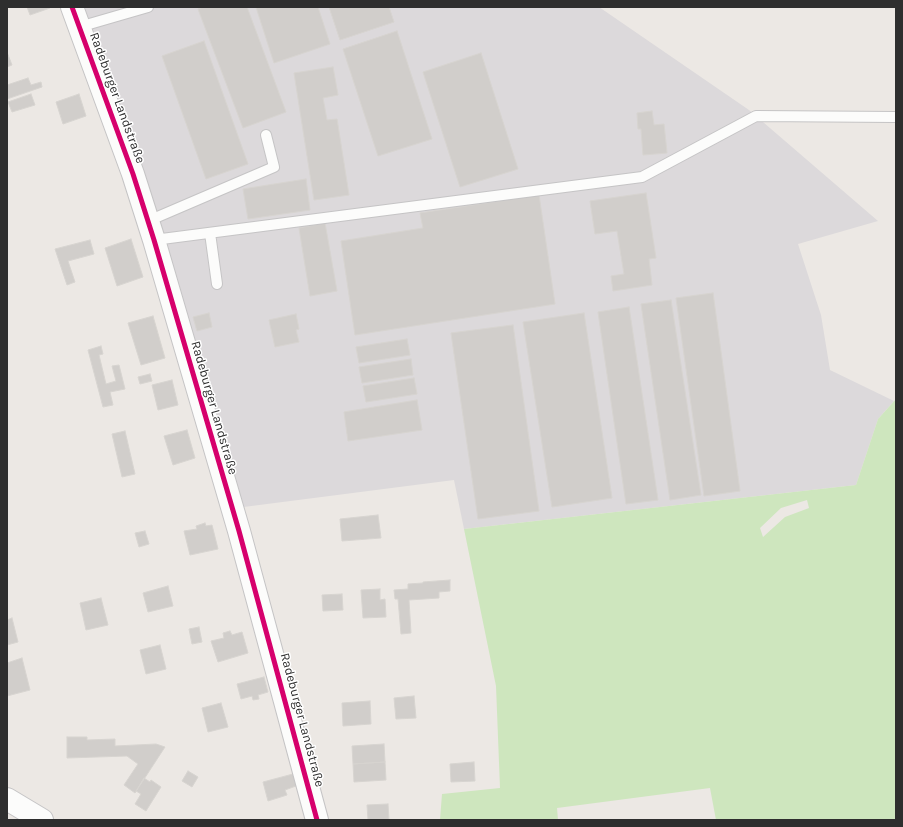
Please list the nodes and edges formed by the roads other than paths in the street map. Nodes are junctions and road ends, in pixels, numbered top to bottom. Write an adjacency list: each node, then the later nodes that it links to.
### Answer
1 (72, 7): 3 (street, Radeburger Landstraße)
2 (148, 7): 3 (lane)
3 (79, 27): 6 (street, Radeburger Landstraße)
4 (896, 117): 7 (lane)
5 (266, 135): 6 (lane)
6 (151, 231): 7 (lane); 11 (street, Radeburger Landstraße)
7 (210, 232): 8 (lane)
8 (217, 284)
9 (7, 800): 10 (street)
10 (42, 820)
11 (317, 820)

